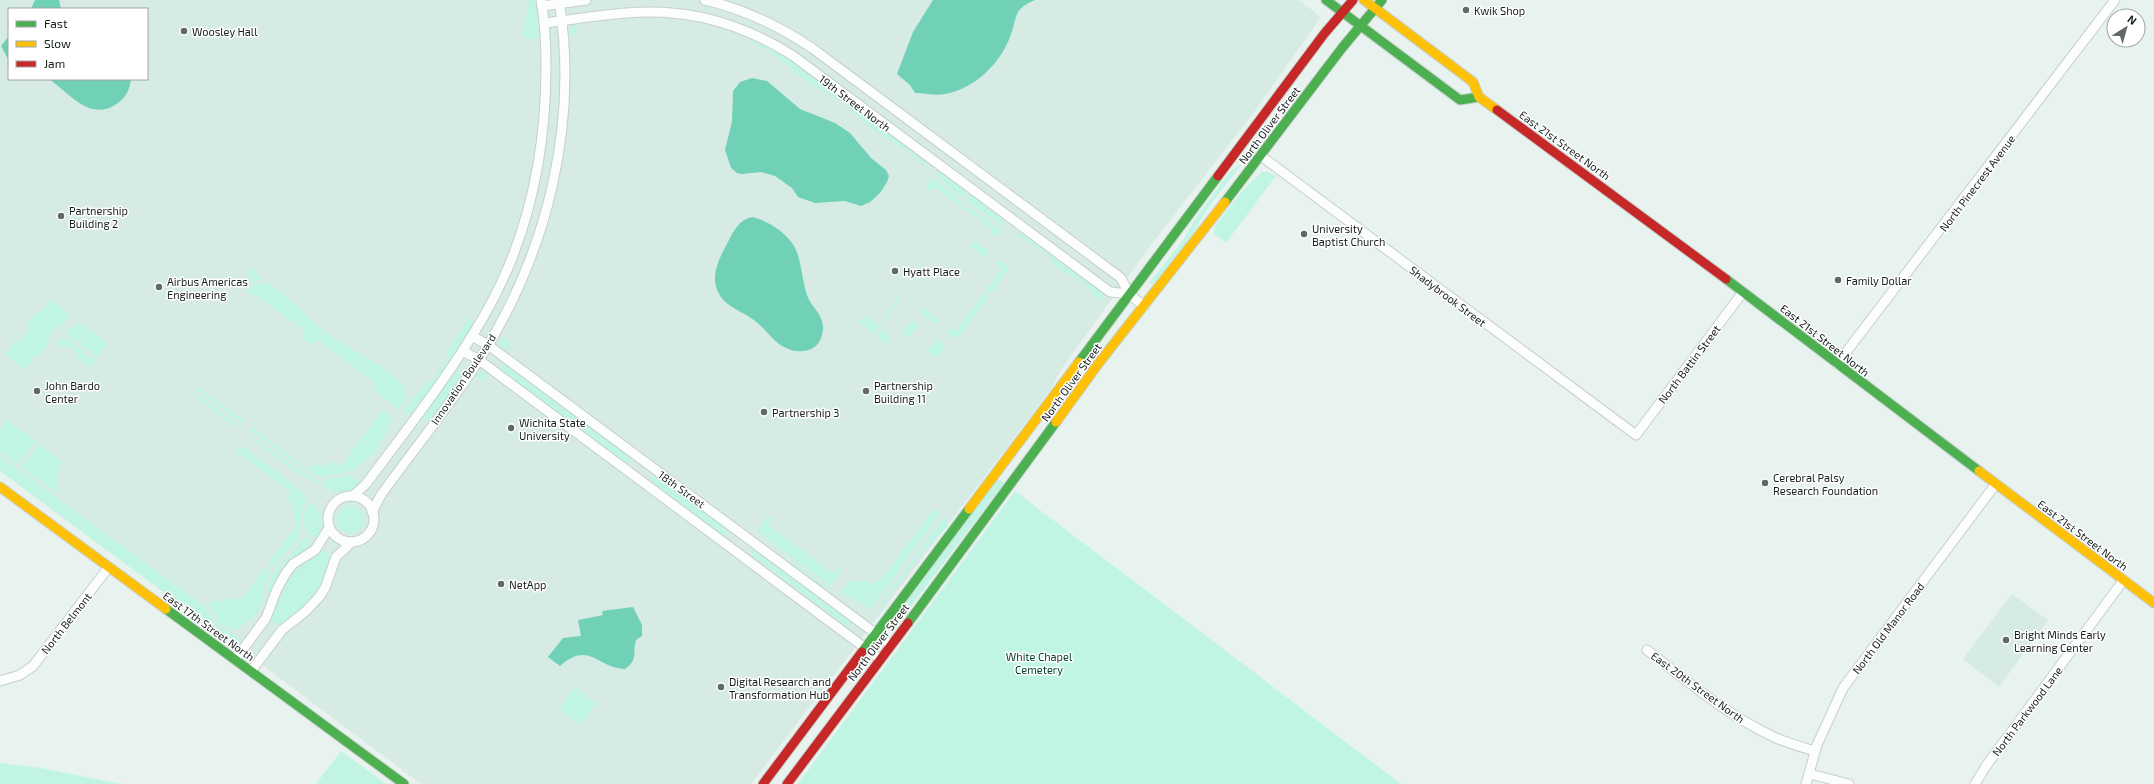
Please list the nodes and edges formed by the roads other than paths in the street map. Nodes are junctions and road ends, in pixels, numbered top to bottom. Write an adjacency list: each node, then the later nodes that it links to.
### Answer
1 (586, 0): 8 (street)
2 (705, 0): 18 (street, 19th Street North)
3 (1326, 0): 11 (main road)
4 (1353, 0): 11 (main road, North Oliver Street)
5 (1364, 0): 10 (main road, East 21st Street North)
6 (1382, 0): 10 (main road, North Oliver Street)
7 (2115, 0): 24 (street, North Pinecrest Avenue)
8 (559, 2): 9 (street); 12 (street, Innovation Boulevard)
9 (542, 3): 13 (street, Innovation Boulevard)
10 (1376, 8): 14 (main road, North Oliver Street); 15 (main road, East 21st Street North)
11 (1342, 12): 14 (main road); 18 (main road, North Oliver Street)
12 (562, 21): 13 (street, 19th Street North); 18 (street, 19th Street North); 21 (street, Innovation Boulevard)
13 (544, 23): 20 (street, Innovation Boulevard)
14 (1361, 26): 15 (main road); 16 (main road, North Oliver Street)
15 (1479, 98): 17 (main road, East 21st Street North)
16 (1261, 156): 19 (main road, North Oliver Street); 25 (street, Shadybrook Street)
17 (1743, 292): 24 (main road, East 21st Street North); 25 (street, North Battin Street)
18 (1129, 294): 19 (street, 19th Street North); 35 (main road, North Oliver Street)
19 (1144, 306): 36 (main road, North Oliver Street)
20 (472, 336): 21 (street, 18th Street); 22 (street, Innovation Boulevard)
21 (488, 344): 23 (street, Innovation Boulevard); 35 (street, 18th Street)
22 (463, 351): 23 (street, 18th Street); 28 (street, Innovation Boulevard)
23 (479, 360): 29 (street, Innovation Boulevard); 37 (street, 18th Street)
24 (1837, 364): 26 (main road, East 21st Street North)
25 (1636, 435)
26 (1995, 485): 33 (main road, East 21st Street North); 43 (street, North Old Manor Road)
27 (0, 487): 32 (main road, East 17th Street North)
28 (353, 496): 29 (street); 30 (street, Innovation Boulevard)
29 (372, 512): 31 (street, Innovation Boulevard)
30 (329, 528): 31 (street); 40 (street, Innovation Boulevard)
31 (352, 542): 41 (street, Innovation Boulevard)
32 (108, 568): 40 (main road, East 17th Street North); 42 (street, North Belmont)
33 (2123, 581): 34 (main road, East 21st Street North); 50 (street, North Parkwood Lane)
34 (2154, 603)
35 (875, 633): 36 (street, 18th Street); 37 (main road, North Oliver Street)
36 (891, 645): 39 (main road, North Oliver Street)
37 (865, 648): 39 (street, 18th Street); 46 (main road, North Oliver Street)
38 (1647, 650): 43 (street, East 20th Street North)
39 (880, 659): 47 (main road, North Oliver Street)
40 (235, 660): 41 (main road, East 17th Street North)
41 (251, 671): 45 (main road, East 17th Street North)
42 (0, 681)
43 (1815, 752): 44 (street, North Old Manor Road)
44 (1810, 774): 48 (street, North Old Manor Road); 49 (street)
45 (404, 784)
46 (763, 784)
47 (787, 784)
48 (1806, 784)
49 (1849, 784)
50 (1975, 784)

